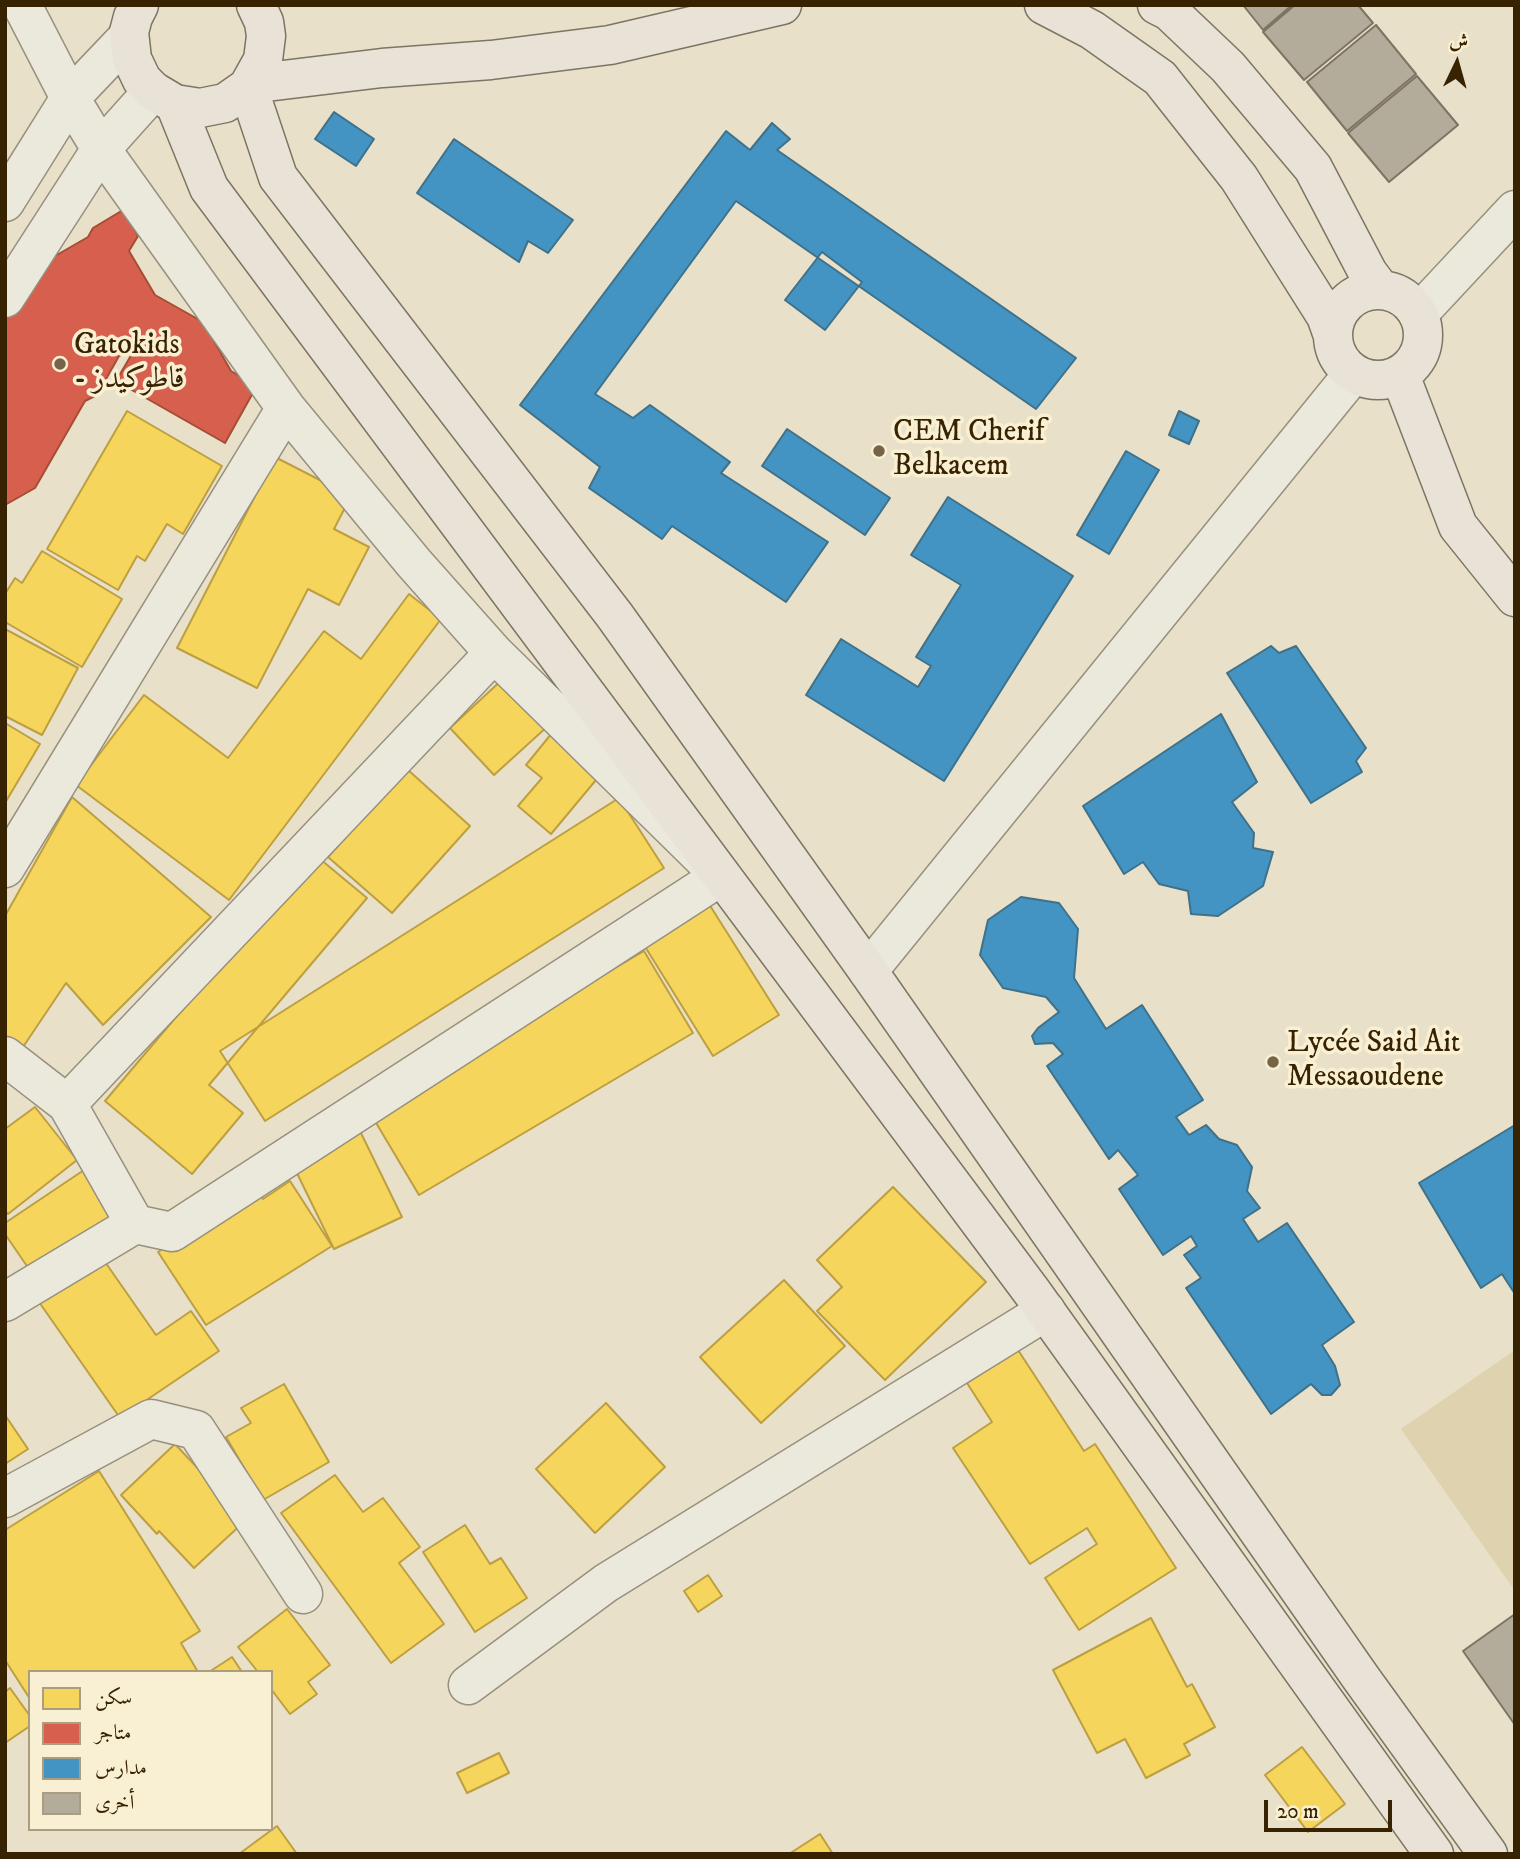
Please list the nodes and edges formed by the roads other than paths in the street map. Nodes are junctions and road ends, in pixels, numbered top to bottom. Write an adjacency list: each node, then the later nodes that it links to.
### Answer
1 (22, 5): 8 (street)
2 (256, 5): 7 (main road)
3 (782, 5): 7 (main road)
4 (1044, 5): 16 (main road)
5 (1157, 5): 13 (main road)
6 (128, 19): 8 (street); 9 (main road)
7 (249, 85): 9 (main road); 24 (main road)
8 (70, 97): 10 (street); 11 (street)
9 (164, 98): 10 (street); 23 (main road)
10 (101, 149): 14 (street); 19 (street)
11 (5, 202)
12 (1515, 210): 15 (street)
13 (1380, 289): 15 (main road); 16 (main road)
14 (5, 298)
15 (1418, 314): 18 (main road)
16 (1332, 333): 17 (main road)
17 (1353, 374): 18 (main road); 24 (street)
18 (1400, 375): 20 (main road)
19 (286, 408): 21 (street); 22 (street)
20 (1515, 597)
21 (494, 653): 23 (street); 26 (street)
22 (5, 868)
23 (721, 876): 27 (street); 29 (main road)
24 (868, 971): 34 (main road)
25 (5, 1056): 26 (street)
26 (66, 1104): 27 (street)
27 (135, 1224): 28 (street)
28 (5, 1301)
29 (1046, 1311): 32 (street); 33 (main road)
30 (5, 1498): 31 (street)
31 (303, 1594)
32 (468, 1685)
33 (1434, 1854)
34 (1488, 1854)

